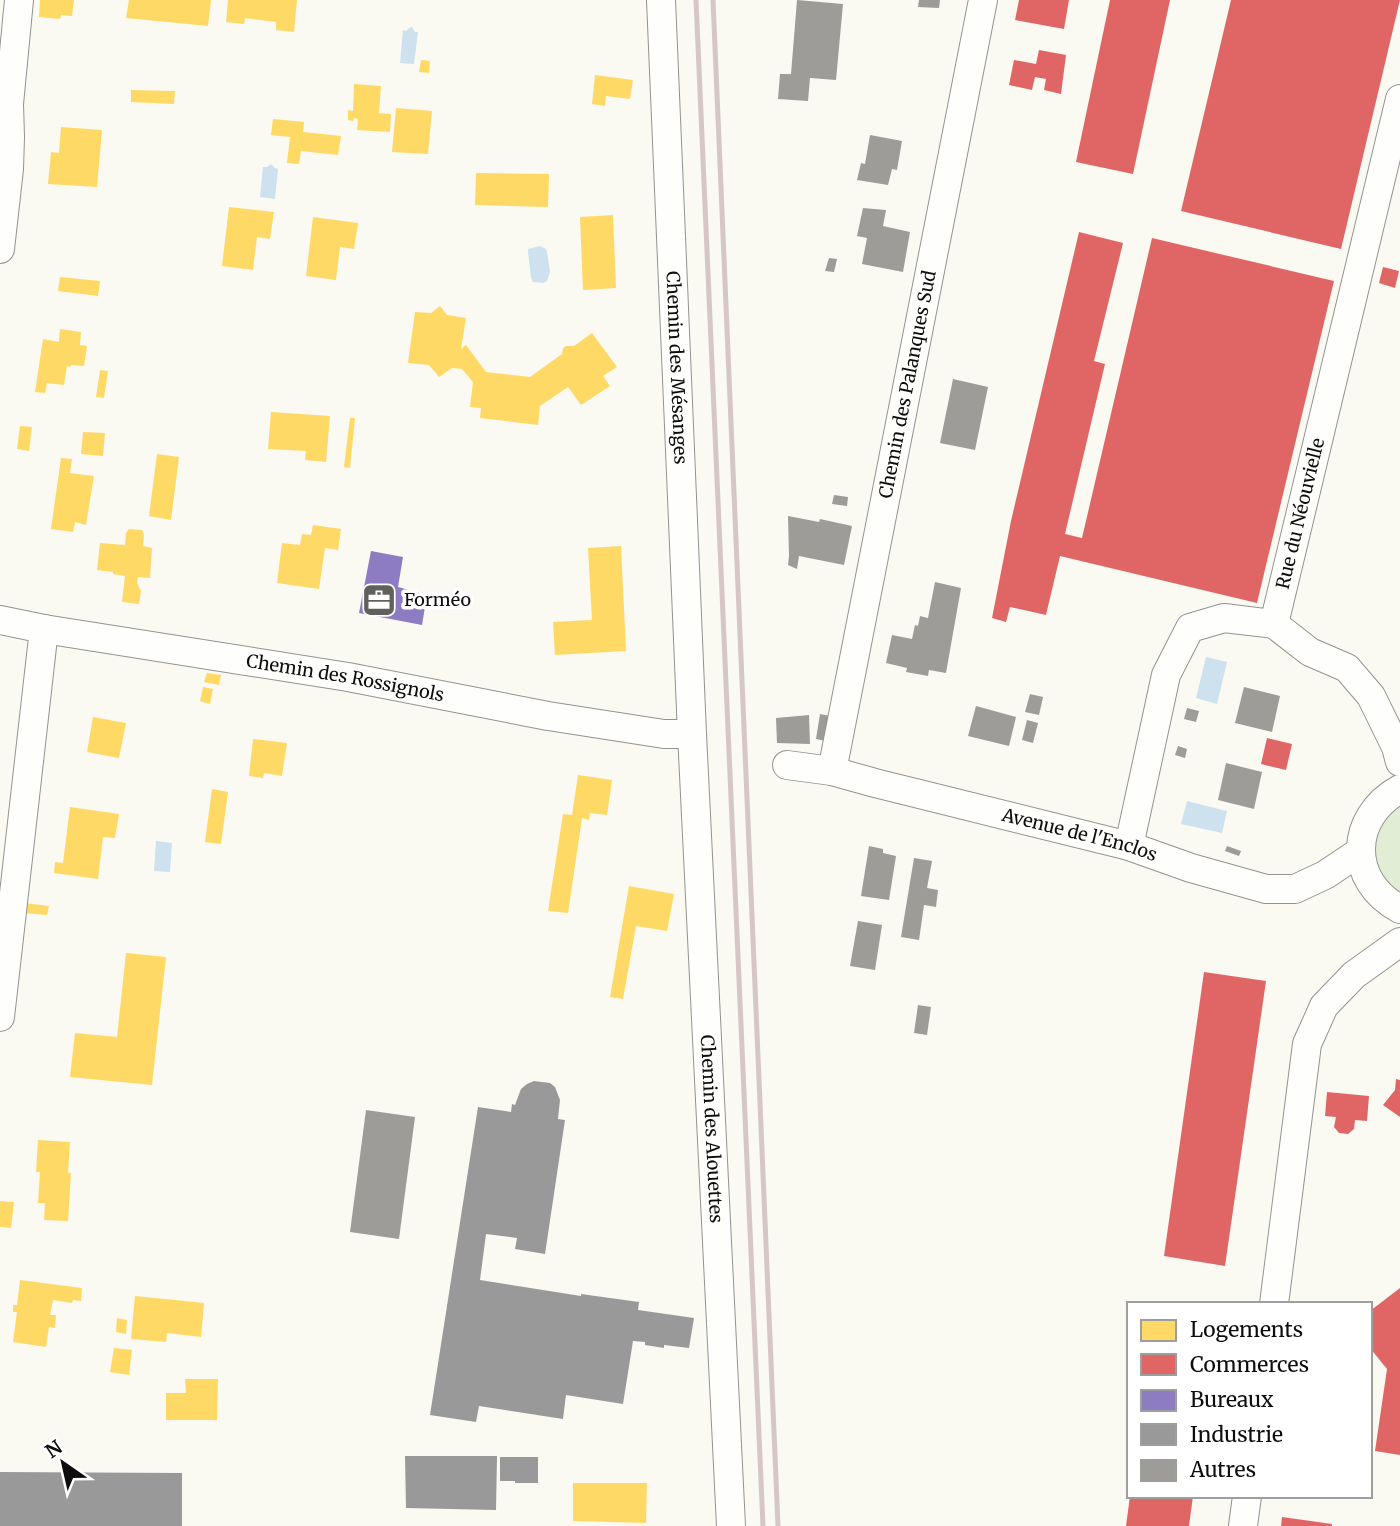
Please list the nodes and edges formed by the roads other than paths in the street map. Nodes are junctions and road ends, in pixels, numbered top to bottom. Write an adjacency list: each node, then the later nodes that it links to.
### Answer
1 (19, 0): 5 (street)
2 (661, 0): 9 (street, Chemin des Mésanges)
3 (983, 0): 12 (street, Chemin des Palanques Sud)
4 (1400, 99): 7 (street, Rue du Néouvielle)
5 (0, 249)
6 (0, 620): 8 (street, Chemin des Rossignols)
7 (1274, 624): 10 (street); 14 (street)
8 (44, 629): 9 (street, Chemin des Rossignols); 18 (street)
9 (692, 734): 21 (street, Chemin des Alouettes)
10 (1400, 762)
11 (787, 765): 12 (street, Avenue de l'Enclos)
12 (832, 771): 14 (street, Avenue de l'Enclos)
13 (1400, 789): 15 (street)
14 (1129, 846): 15 (street, Avenue de l'Enclos)
15 (1361, 851): 16 (street)
16 (1400, 909)
17 (1400, 942): 19 (street)
18 (0, 1017)
19 (1275, 1302)
20 (1247, 1498): 22 (street)
21 (731, 1526)
22 (1243, 1526)

